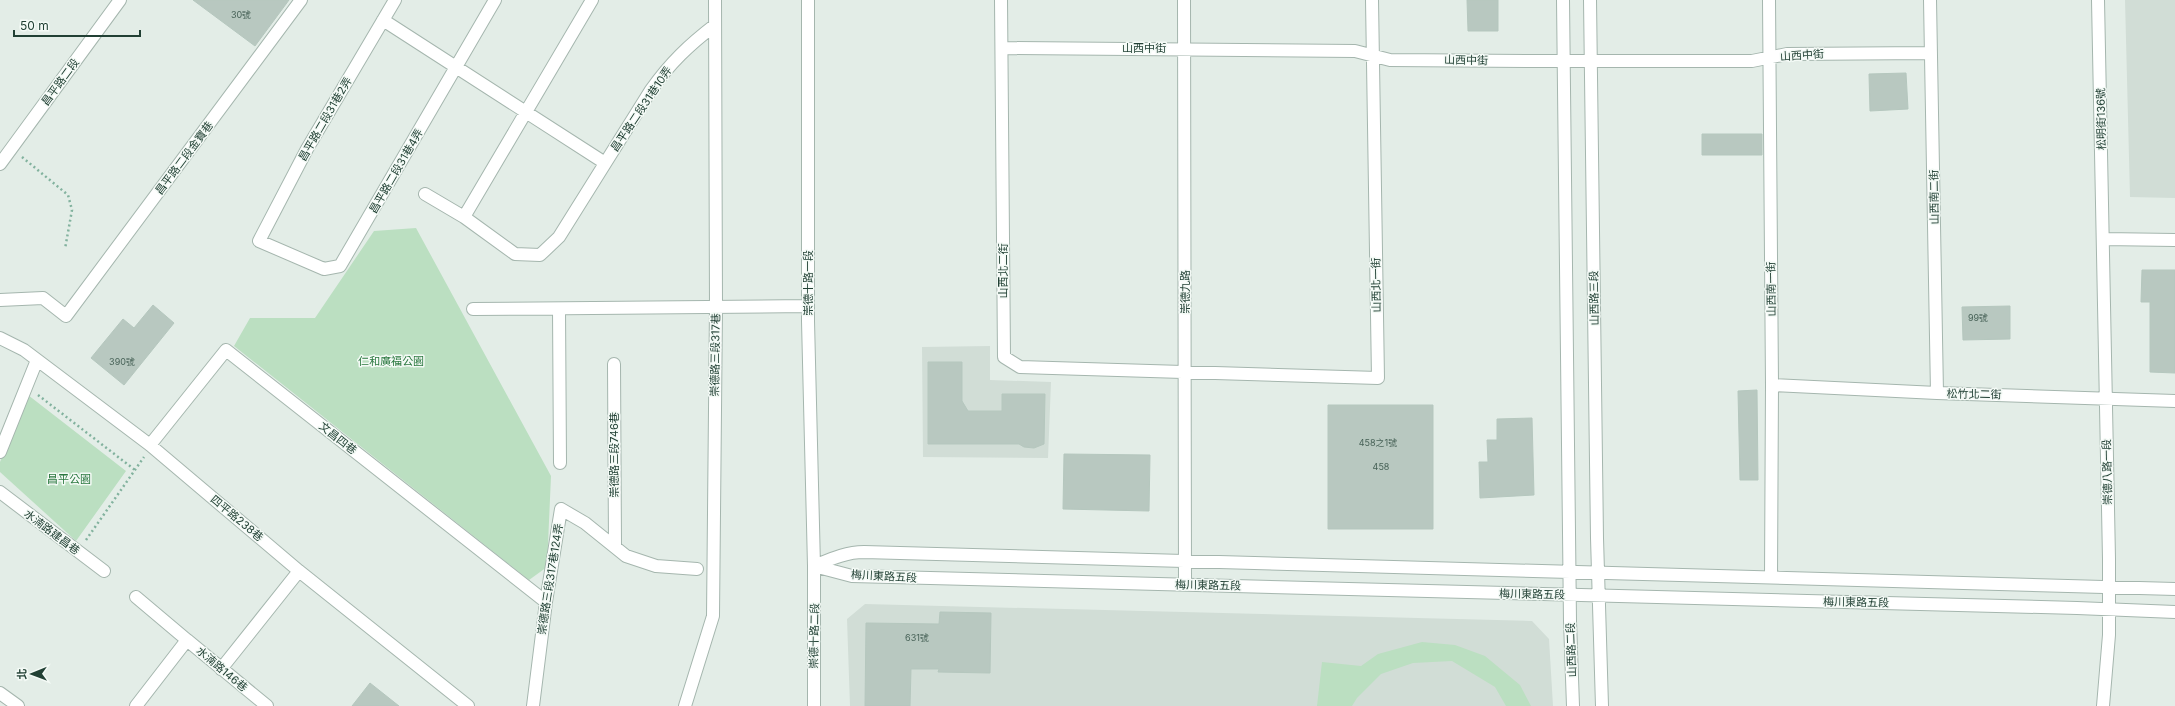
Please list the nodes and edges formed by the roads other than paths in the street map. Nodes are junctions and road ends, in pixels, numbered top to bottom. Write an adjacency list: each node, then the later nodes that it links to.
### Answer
1 (120, 0): 28 (street, 昌平路二段)
2 (301, 0): 34 (street, 昌平路二段金寶巷)
3 (395, 0): 16 (street, 昌平路二段31巷2弄)
4 (495, 0): 25 (street, 昌平路二段31巷4弄)
5 (592, 0): 26 (street)
6 (715, 0): 17 (street, 崇德路三段317巷)
7 (808, 0): 35 (street, 崇德十路一段)
8 (1001, 0): 18 (street, 山西北二街)
9 (1184, 0): 19 (street, 崇德九路)
10 (1372, 0): 21 (street, 山西北一街)
11 (1563, 0): 23 (street)
12 (1590, 0): 24 (street, 山西路三段)
13 (1769, 0): 22 (street, 山西南一街)
14 (1930, 0): 20 (street, 山西南二街)
15 (2098, 0): 31 (street, 松明街136號)
16 (383, 20): 25 (street, 昌平路二段31巷10弄); 33 (street, 昌平路二段31巷2弄)
17 (715, 24): 27 (street, 昌平路二段31巷10弄); 36 (street, 崇德路三段317巷)
18 (1002, 48): 19 (street, 山西中街); 42 (street, 山西北二街)
19 (1185, 48): 21 (street, 山西中街); 42 (street, 崇德九路)
20 (1932, 53): 22 (street, 山西中街); 44 (street, 山西南二街)
21 (1373, 57): 23 (street, 山西中街); 42 (street, 山西北一街)
22 (1769, 58): 24 (street, 山西中街); 43 (street, 山西南一街)
23 (1564, 60): 24 (street, 山西中街); 57 (street)
24 (1591, 60): 58 (street, 山西路三段)
25 (456, 67): 26 (street, 昌平路二段31巷10弄); 33 (street, 昌平路二段31巷4弄)
26 (526, 112): 27 (street, 昌平路二段31巷10弄); 30 (street)
27 (605, 163): 30 (street, 昌平路二段31巷10弄)
28 (0, 164)
29 (425, 194): 30 (street, 昌平路二段31巷10弄)
30 (464, 217)
31 (2103, 239): 32 (street); 45 (street, 崇德八路一段)
32 (2175, 240)
33 (259, 241)
34 (0, 300)
35 (808, 306): 36 (street); 53 (street, 崇德十路一段)
36 (716, 307): 38 (street); 77 (street, 崇德路三段317巷)
37 (473, 309): 38 (street)
38 (559, 309): 49 (street)
39 (0, 338): 40 (street, 四平路238巷)
40 (37, 360): 47 (street, 四平路238巷); 48 (street)
41 (614, 364): 51 (street, 崇德路三段746巷)
42 (1185, 372): 52 (street, 崇德九路)
43 (1772, 384): 44 (street, 松竹北二街); 59 (street, 山西南一街)
44 (1937, 393): 45 (street, 松竹北二街)
45 (2105, 399): 46 (street, 松竹北二街); 61 (street, 崇德八路一段)
46 (2175, 401)
47 (150, 445): 56 (street, 四平路238巷); 66 (street, 文昌四巷)
48 (0, 452)
49 (560, 463)
50 (0, 492): 55 (street, 水湳路建昌巷)
51 (615, 545): 54 (street, 崇德路三段317巷124弄); 66 (street, 崇德路三段317巷124弄)
52 (1186, 561): 53 (street, 梅川東路五段); 57 (street, 梅川東路五段); 60 (street, 崇德九路)
53 (814, 566): 60 (street, 梅川東路五段); 78 (street, 崇德十路二段)
54 (697, 569)
55 (104, 571)
56 (299, 571): 70 (street); 75 (street, 四平路238巷)
57 (1569, 571): 58 (street, 梅川東路五段); 63 (street)
58 (1598, 573): 59 (street, 梅川東路五段); 64 (street, 山西路三段)
59 (1771, 577): 61 (street, 梅川東路五段)
60 (1185, 585): 63 (street, 梅川東路五段)
61 (2108, 587): 62 (street, 梅川東路五段); 67 (street, 崇德八路一段)
62 (2175, 589)
63 (1570, 594): 64 (street, 梅川東路五段); 79 (street, 山西路二段)
64 (1598, 596): 67 (street, 梅川東路五段); 80 (street)
65 (136, 597): 69 (street)
66 (546, 602): 76 (street, 崇德路三段317巷124弄)
67 (2109, 609): 68 (street, 梅川東路五段); 81 (street, 崇德八路一段)
68 (2175, 612)
69 (187, 640): 70 (street, 水湳路146巷); 73 (street, 水湳路146巷)
70 (221, 669): 74 (street, 水湳路146巷)
71 (0, 693): 72 (street)
72 (18, 706)
73 (136, 706)
74 (267, 706)
75 (468, 706)
76 (533, 706)
77 (685, 706)
78 (814, 706)
79 (1573, 706)
80 (1602, 706)
81 (2103, 706)

